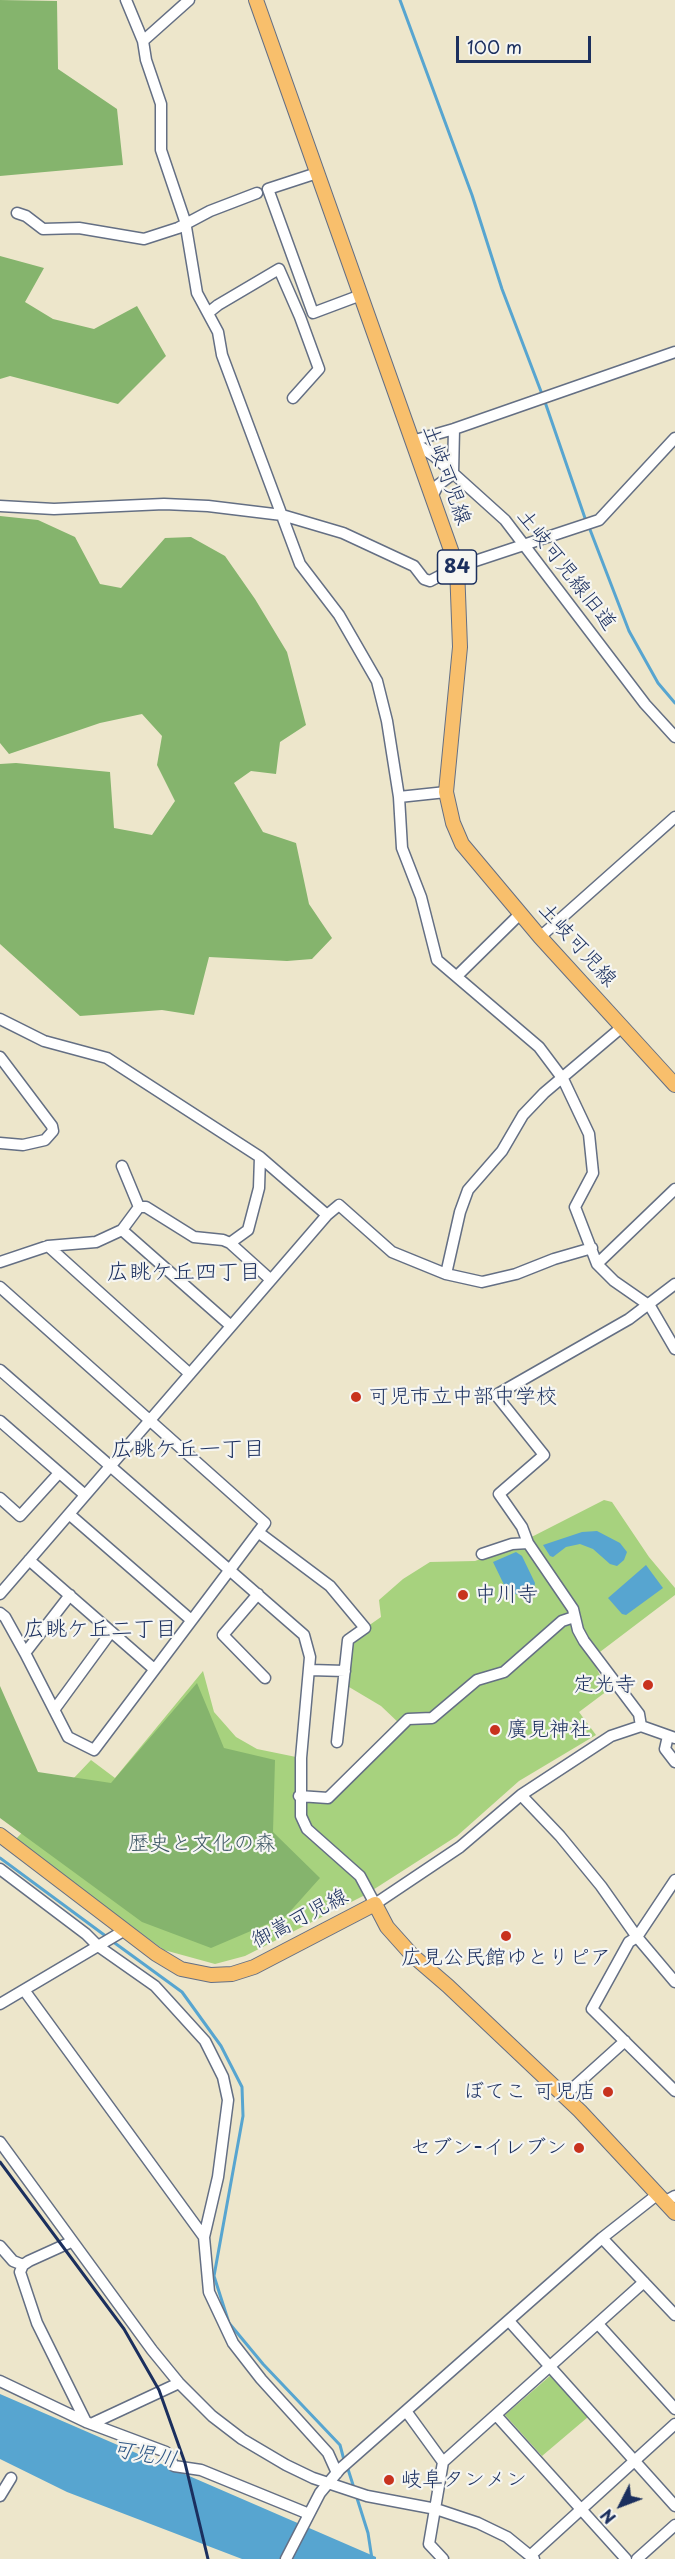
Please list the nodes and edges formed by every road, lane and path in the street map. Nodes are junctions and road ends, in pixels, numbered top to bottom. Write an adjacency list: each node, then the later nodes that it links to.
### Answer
1 (126, 0): 4 (street)
2 (189, 0): 4 (street)
3 (256, 0): 5 (main road, 土岐可児線 / 84)
4 (143, 41): 8 (street)
5 (317, 173): 9 (main road, 土岐可児線 / 84); 9 (street)
6 (257, 194): 8 (street)
7 (17, 213): 8 (street)
8 (186, 224): 10 (street)
9 (362, 295): 15 (main road, 土岐可児線 / 84)
10 (208, 313): 12 (street); 19 (street)
11 (675, 352): 13 (street)
12 (293, 398)
13 (454, 429): 15 (street); 16 (street)
14 (675, 438): 20 (street)
15 (412, 441): 16 (street, 土岐可児線旧道); 17 (main road, 土岐可児線 / 84)
16 (453, 474): 17 (street); 20 (street, 土岐可児線旧道)
17 (433, 495): 21 (main road, 土岐可児線 / 84)
18 (0, 506): 19 (street)
19 (282, 515): 21 (street); 24 (street)
20 (524, 546): 21 (street); 22 (street, 土岐可児線旧道)
21 (457, 567): 23 (main road, 土岐可児線 / 84)
22 (675, 737)
23 (446, 792): 24 (street); 26 (main road, 土岐可児線 / 84)
24 (399, 797): 28 (street)
25 (675, 817): 27 (street)
26 (520, 914): 27 (main road, 土岐可児線 / 84); 28 (street)
27 (540, 938): 30 (main road, 土岐可児線 / 84)
28 (457, 976): 32 (street)
29 (0, 1019): 35 (street)
30 (622, 1027): 32 (street); 33 (main road, 土岐可児線 / 84)
31 (0, 1057): 34 (street)
32 (563, 1080): 43 (street); 46 (street)
33 (675, 1085)
34 (1, 1141)
35 (260, 1157): 39 (street); 41 (street)
36 (122, 1166): 38 (street)
37 (675, 1189): 45 (street)
38 (139, 1207): 40 (street); 41 (street)
39 (327, 1215): 46 (street); 47 (street)
40 (122, 1230): 42 (street); 51 (street)
41 (230, 1243): 47 (street)
42 (48, 1246): 44 (street); 54 (street)
43 (592, 1248): 45 (street); 46 (street)
44 (0, 1262)
45 (597, 1264): 50 (street)
46 (446, 1274)
47 (271, 1280): 51 (street)
48 (675, 1284): 50 (street)
49 (0, 1287): 55 (street)
50 (650, 1306): 52 (street); 63 (street)
51 (231, 1326): 54 (street)
52 (675, 1348)
53 (0, 1370): 57 (street)
54 (190, 1374): 55 (street)
55 (150, 1420): 57 (street); 62 (street)
56 (0, 1421): 58 (street)
57 (111, 1466): 59 (street); 66 (street)
58 (59, 1473): 59 (street); 60 (street)
59 (85, 1495): 61 (street)
60 (0, 1498)
61 (69, 1514): 65 (street); 72 (street)
62 (258, 1532): 66 (street); 77 (street)
63 (528, 1543): 64 (street); 71 (street)
64 (482, 1554)
65 (29, 1560): 67 (street); 69 (street)
66 (229, 1569): 68 (street); 72 (street)
67 (0, 1594)
68 (258, 1594): 76 (street); 78 (street)
69 (70, 1595): 73 (street); 74 (street)
70 (0, 1613): 74 (street)
71 (574, 1617): 80 (street); 85 (street)
72 (190, 1619): 75 (street)
73 (111, 1632): 75 (street); 79 (street)
74 (25, 1653): 79 (street)
75 (154, 1669): 79 (street)
76 (310, 1670): 77 (street); 85 (street)
77 (345, 1671): 82 (street)
78 (265, 1678)
79 (54, 1710)
80 (640, 1726): 81 (street); 84 (street)
81 (672, 1737): 83 (street)
82 (337, 1742)
83 (675, 1761)
84 (521, 1795): 89 (street); 91 (street)
85 (299, 1796): 89 (street)
86 (0, 1835): 90 (main road, 御嵩可児線)
87 (0, 1869): 92 (street)
88 (675, 1880): 91 (street)
89 (375, 1904): 90 (main road, 御嵩可児線); 98 (main road, 御嵩可児線)
90 (125, 1930): 92 (street)
91 (638, 1937): 93 (street); 96 (street)
92 (98, 1947): 94 (street); 102 (street)
93 (675, 1982)
94 (24, 1990): 95 (street); 102 (street)
95 (0, 2004)
96 (625, 2041): 97 (street); 98 (street)
97 (675, 2091)
98 (564, 2096): 100 (main road, 御嵩可児線)
99 (0, 2142): 104 (street)
100 (666, 2197): 101 (main road, 御嵩可児線); 103 (street)
101 (675, 2213)
102 (204, 2237): 121 (street)
103 (602, 2238): 107 (street); 109 (street)
104 (71, 2242): 106 (street); 113 (street)
105 (0, 2246): 106 (street)
106 (23, 2265): 117 (street)
107 (644, 2282): 108 (street); 110 (street)
108 (675, 2314)
109 (509, 2321): 111 (street); 115 (street)
110 (598, 2324): 111 (street); 114 (street)
111 (549, 2367): 116 (street); 119 (street)
112 (0, 2381): 117 (street)
113 (179, 2383): 117 (street); 123 (street)
114 (675, 2409)
115 (406, 2411): 120 (street); 121 (street)
116 (496, 2415): 120 (street); 127 (street)
117 (89, 2423): 128 (street)
118 (675, 2424): 119 (street)
119 (635, 2461): 125 (street); 127 (street)
120 (443, 2462): 126 (street)
121 (339, 2471): 123 (street)
122 (11, 2478): 124 (street)
123 (328, 2484): 126 (street); 128 (street)
124 (0, 2496)
125 (675, 2506)
126 (436, 2509): 130 (street); 132 (street)
127 (583, 2511): 130 (street); 133 (street)
128 (307, 2517): 131 (street)
129 (675, 2525): 134 (street)
130 (532, 2557)
131 (286, 2559)
132 (443, 2559)
133 (626, 2559)
134 (637, 2559)

